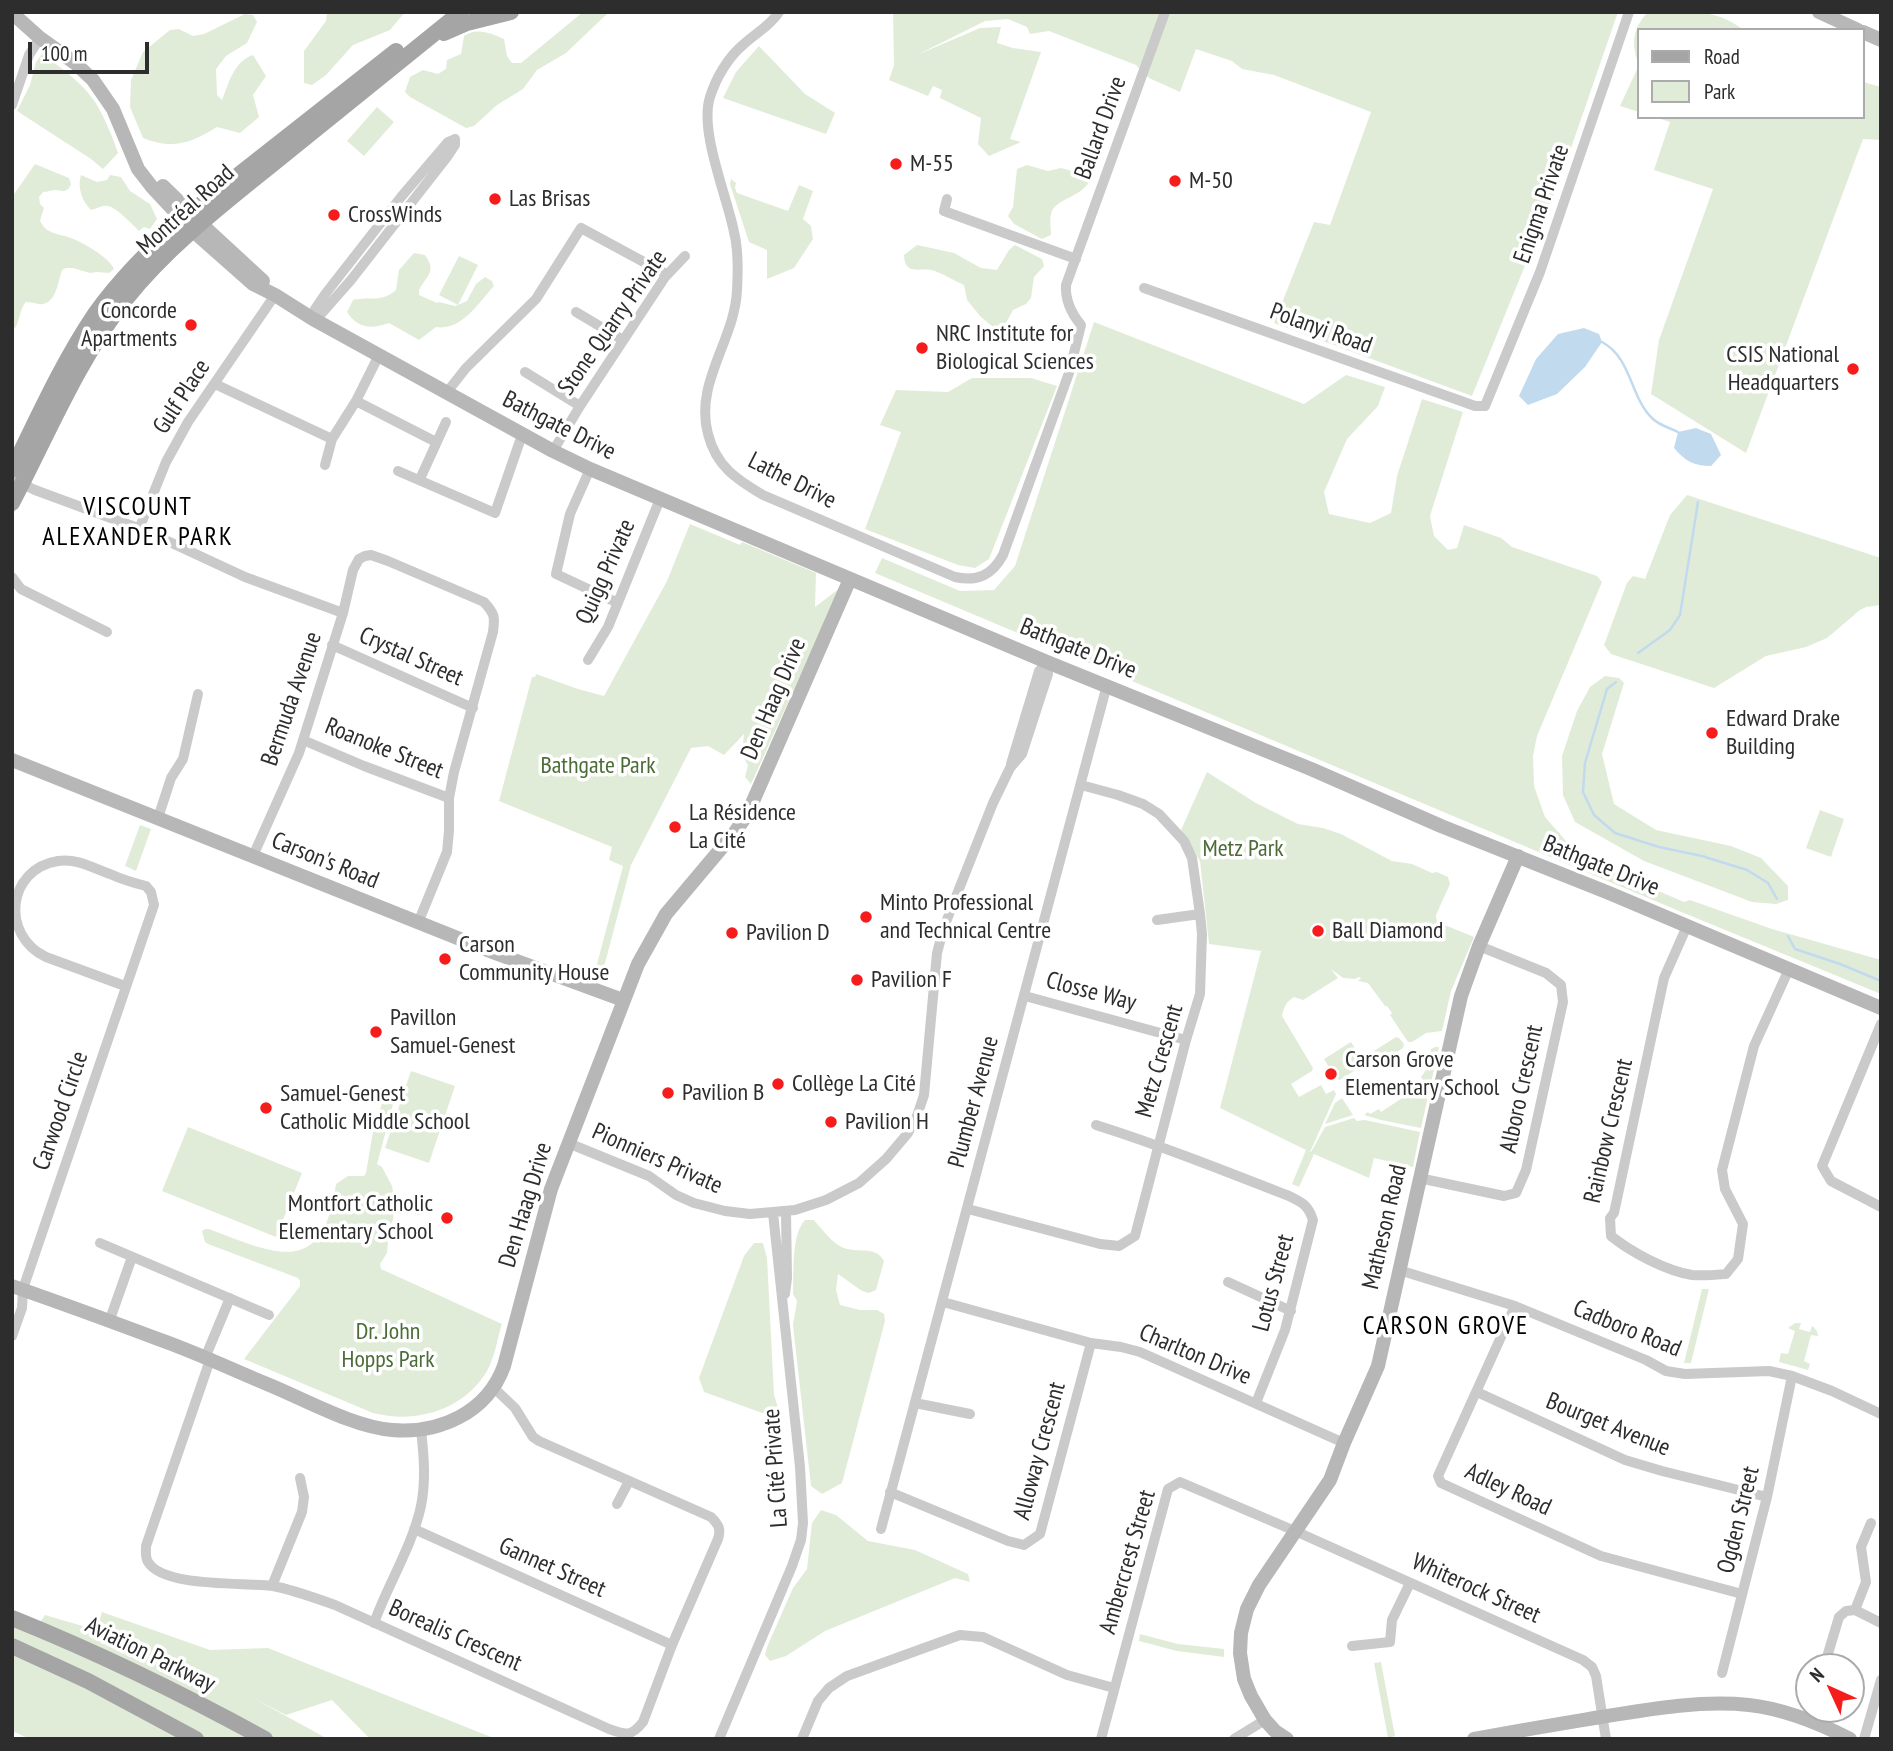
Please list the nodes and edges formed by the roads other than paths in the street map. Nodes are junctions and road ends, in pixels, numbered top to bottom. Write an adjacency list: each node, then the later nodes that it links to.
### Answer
1 (444, 12): 16 (main road, Montréal Road)
2 (461, 12): 13 (main road, Montréal Road)
3 (511, 12): 13 (main road)
4 (779, 12): 18 (street, Lathe Drive)
5 (1165, 12): 18 (street, Ballard Drive)
6 (1629, 12): 32 (street, Enigma Private)
7 (1819, 12): 9 (street)
8 (12, 13): 11 (street, Bathgate Drive)
9 (1854, 28)
10 (1865, 33): 12 (street)
11 (40, 38): 14 (street); 16 (street, Bathgate Drive)
12 (1881, 40)
13 (423, 43): 16 (main road, Montréal Road)
14 (13, 99)
15 (947, 199): 18 (street)
16 (191, 222): 21 (street, Bathgate Drive); 24 (main road, Montréal Road)
17 (685, 256): 19 (street, Stone Quarry Private)
18 (1076, 259)
19 (666, 274): 25 (street, Stone Quarry Private); 29 (street)
20 (1144, 288): 32 (street, Polanyi Road)
21 (275, 295): 23 (street, Bathgate Drive); 28 (street, Gulf Place)
22 (576, 312): 25 (street)
23 (313, 319): 23 (street); 26 (street, Bathgate Drive)
24 (97, 326): 40 (main road, Montréal Road); 43 (main road, Montréal Road)
25 (623, 340): 31 (street, Stone Quarry Private)
26 (379, 355): 29 (street, Bathgate Drive); 30 (street)
27 (525, 372): 31 (street)
28 (215, 384): 35 (street); 46 (street, Gulf Place)
29 (447, 392): 34 (street, Bathgate Drive)
30 (356, 401): 35 (street); 36 (street)
31 (580, 405): 37 (street, Stone Quarry Private)
32 (1485, 406)
33 (446, 422): 36 (street)
34 (522, 435): 37 (street, Bathgate Drive); 42 (street)
35 (332, 439): 38 (street)
36 (436, 442): 42 (street)
37 (553, 451): 39 (street, Bathgate Drive)
38 (325, 465)
39 (590, 469): 44 (street, Bathgate Drive); 49 (street)
40 (12, 470)
41 (398, 471): 42 (street)
42 (420, 479)
43 (17, 481): 45 (main road, Montréal Road); 46 (street)
44 (660, 499): 48 (street, Bathgate Drive); 49 (street, Quigg Private)
45 (12, 503)
46 (139, 529): 50 (street)
47 (12, 577): 51 (street)
48 (850, 579): 54 (street, Bathgate Drive); 73 (street, Den Haag Drive)
49 (618, 603): 53 (street, Quigg Private)
50 (342, 613): 52 (street, Bermuda Avenue); 57 (street, Bermuda Avenue)
51 (107, 632)
52 (332, 645): 57 (street, Crystal Street); 58 (street, Bermuda Avenue)
53 (588, 660)
54 (1047, 662): 55 (street, Bathgate Drive); 83 (street, Pionniers Private)
55 (1107, 685): 60 (street, Plumber Avenue); 64 (street, Bathgate Drive)
56 (198, 694): 62 (street)
57 (473, 708): 61 (street)
58 (303, 740): 61 (street, Roanoke Street); 63 (street, Bermuda Avenue)
59 (12, 760): 62 (street, Carson's Road)
60 (1082, 785): 65 (street, Metz Crescent); 72 (street, Plumber Avenue)
61 (449, 797): 67 (street)
62 (158, 818): 63 (street, Carson's Road)
63 (253, 856): 67 (street, Carson's Road)
64 (1518, 856): 68 (street, Bathgate Drive); 69 (street, Matheson Road)
65 (1200, 914): 66 (street); 76 (street, Metz Crescent)
66 (1157, 920)
67 (418, 923): 73 (street, Carson's Road)
68 (1687, 926): 70 (street, Bathgate Drive); 70 (street, Rainbow Crescent)
69 (1479, 946): 80 (street, Matheson Road); 80 (street, Alboro Crescent)
70 (1789, 969): 74 (street, Bathgate Drive)
71 (125, 986): 71 (street, Carwood Circle); 89 (street, Carwood Circle)
72 (1025, 996): 76 (street, Closse Way); 82 (street, Plumber Avenue)
73 (623, 1000): 78 (street, Den Haag Drive)
74 (1881, 1008)
75 (1881, 1024): 81 (street)
76 (1186, 1040): 79 (street, Metz Crescent)
77 (1097, 1125): 79 (street)
78 (568, 1143): 84 (street, Pionniers Private); 101 (street, Den Haag Drive)
79 (1159, 1145): 82 (street, Metz Crescent); 94 (street, Lotus Street)
80 (1419, 1178): 87 (street, Matheson Road)
81 (1881, 1207)
82 (968, 1209): 91 (street, Plumber Avenue)
83 (786, 1212): 84 (street, Pionniers Private); 92 (street, La Cité Private)
84 (773, 1213): 92 (street, La Cité Private)
85 (100, 1243): 86 (street)
86 (132, 1257): 90 (street); 96 (street)
87 (1399, 1270): 93 (street, Cadboro Road); 108 (street, Matheson Road)
88 (1228, 1282): 94 (street)
89 (18, 1288): 96 (street, Den Haag Drive); 97 (street, Carwood Circle)
90 (230, 1298): 95 (street); 99 (street)
91 (943, 1302): 98 (street, Charlton Drive); 103 (street, Plumber Avenue)
92 (784, 1305): 140 (street, La Cité Private)
93 (1515, 1306): 100 (street, Cadboro Road); 102 (street, Adley Road)
94 (1291, 1311): 104 (street, Lotus Street)
95 (269, 1315)
96 (109, 1322): 99 (street, Den Haag Drive)
97 (12, 1336)
98 (1091, 1343): 104 (street, Charlton Drive); 111 (street, Alloway Crescent)
99 (207, 1359): 107 (street, Den Haag Drive); 119 (street, Borealis Crescent)
100 (1792, 1376): 106 (street, Cadboro Road); 112 (street, Ogden Street)
101 (494, 1388): 107 (street, Den Haag Drive); 110 (street, Borealis Crescent)
102 (1477, 1392): 112 (street, Bourget Avenue); 120 (street, Adley Road)
103 (915, 1403): 105 (street); 111 (street, Plumber Avenue)
104 (1256, 1403): 108 (street, Charlton Drive)
105 (970, 1414)
106 (1881, 1414)
107 (421, 1430): 116 (street)
108 (1344, 1443): 117 (street, Matheson Road)
109 (300, 1478): 119 (street)
110 (629, 1481): 113 (street); 126 (street, Borealis Crescent)
111 (890, 1492): 115 (street, Plumber Avenue)
112 (1767, 1497): 120 (street, Ogden Street)
113 (617, 1504)
114 (1871, 1524): 121 (street)
115 (881, 1529)
116 (414, 1530): 123 (street); 126 (street, Gannet Street)
117 (1295, 1531): 118 (street, Whiterock Street); 133 (street, Ambercrest Street); 136 (street, Matheson Road)
118 (1410, 1583): 128 (street); 135 (street, Whiterock Street)
119 (272, 1586): 123 (street, Borealis Crescent)
120 (1742, 1594): 131 (street, Ogden Street)
121 (1855, 1610): 124 (street); 129 (street)
122 (12, 1618): 125 (main road, Aviation Parkway)
123 (373, 1623): 126 (street, Borealis Crescent)
124 (1881, 1623)
125 (53, 1634): 130 (main road); 139 (main road, Aviation Parkway)
126 (672, 1645)
127 (12, 1646): 130 (main road, Aviation Parkway)
128 (1352, 1646)
129 (1828, 1653)
130 (41, 1659): 138 (main road, Aviation Parkway)
131 (1722, 1672)
132 (1881, 1680): 148 (street)
133 (1114, 1688): 141 (street); 142 (street, Ambercrest Street)
134 (1795, 1712): 135 (street)
135 (1603, 1717): 145 (street); 146 (street, Whiterock Street)
136 (1265, 1720): 143 (street); 144 (street, Matheson Road)
137 (1824, 1723): 147 (street)
138 (196, 1739)
139 (265, 1739)
140 (719, 1739)
141 (802, 1739)
142 (1101, 1739)
143 (1234, 1739)
144 (1287, 1739)
145 (1474, 1739)
146 (1606, 1739)
147 (1850, 1739)
148 (1864, 1739)

